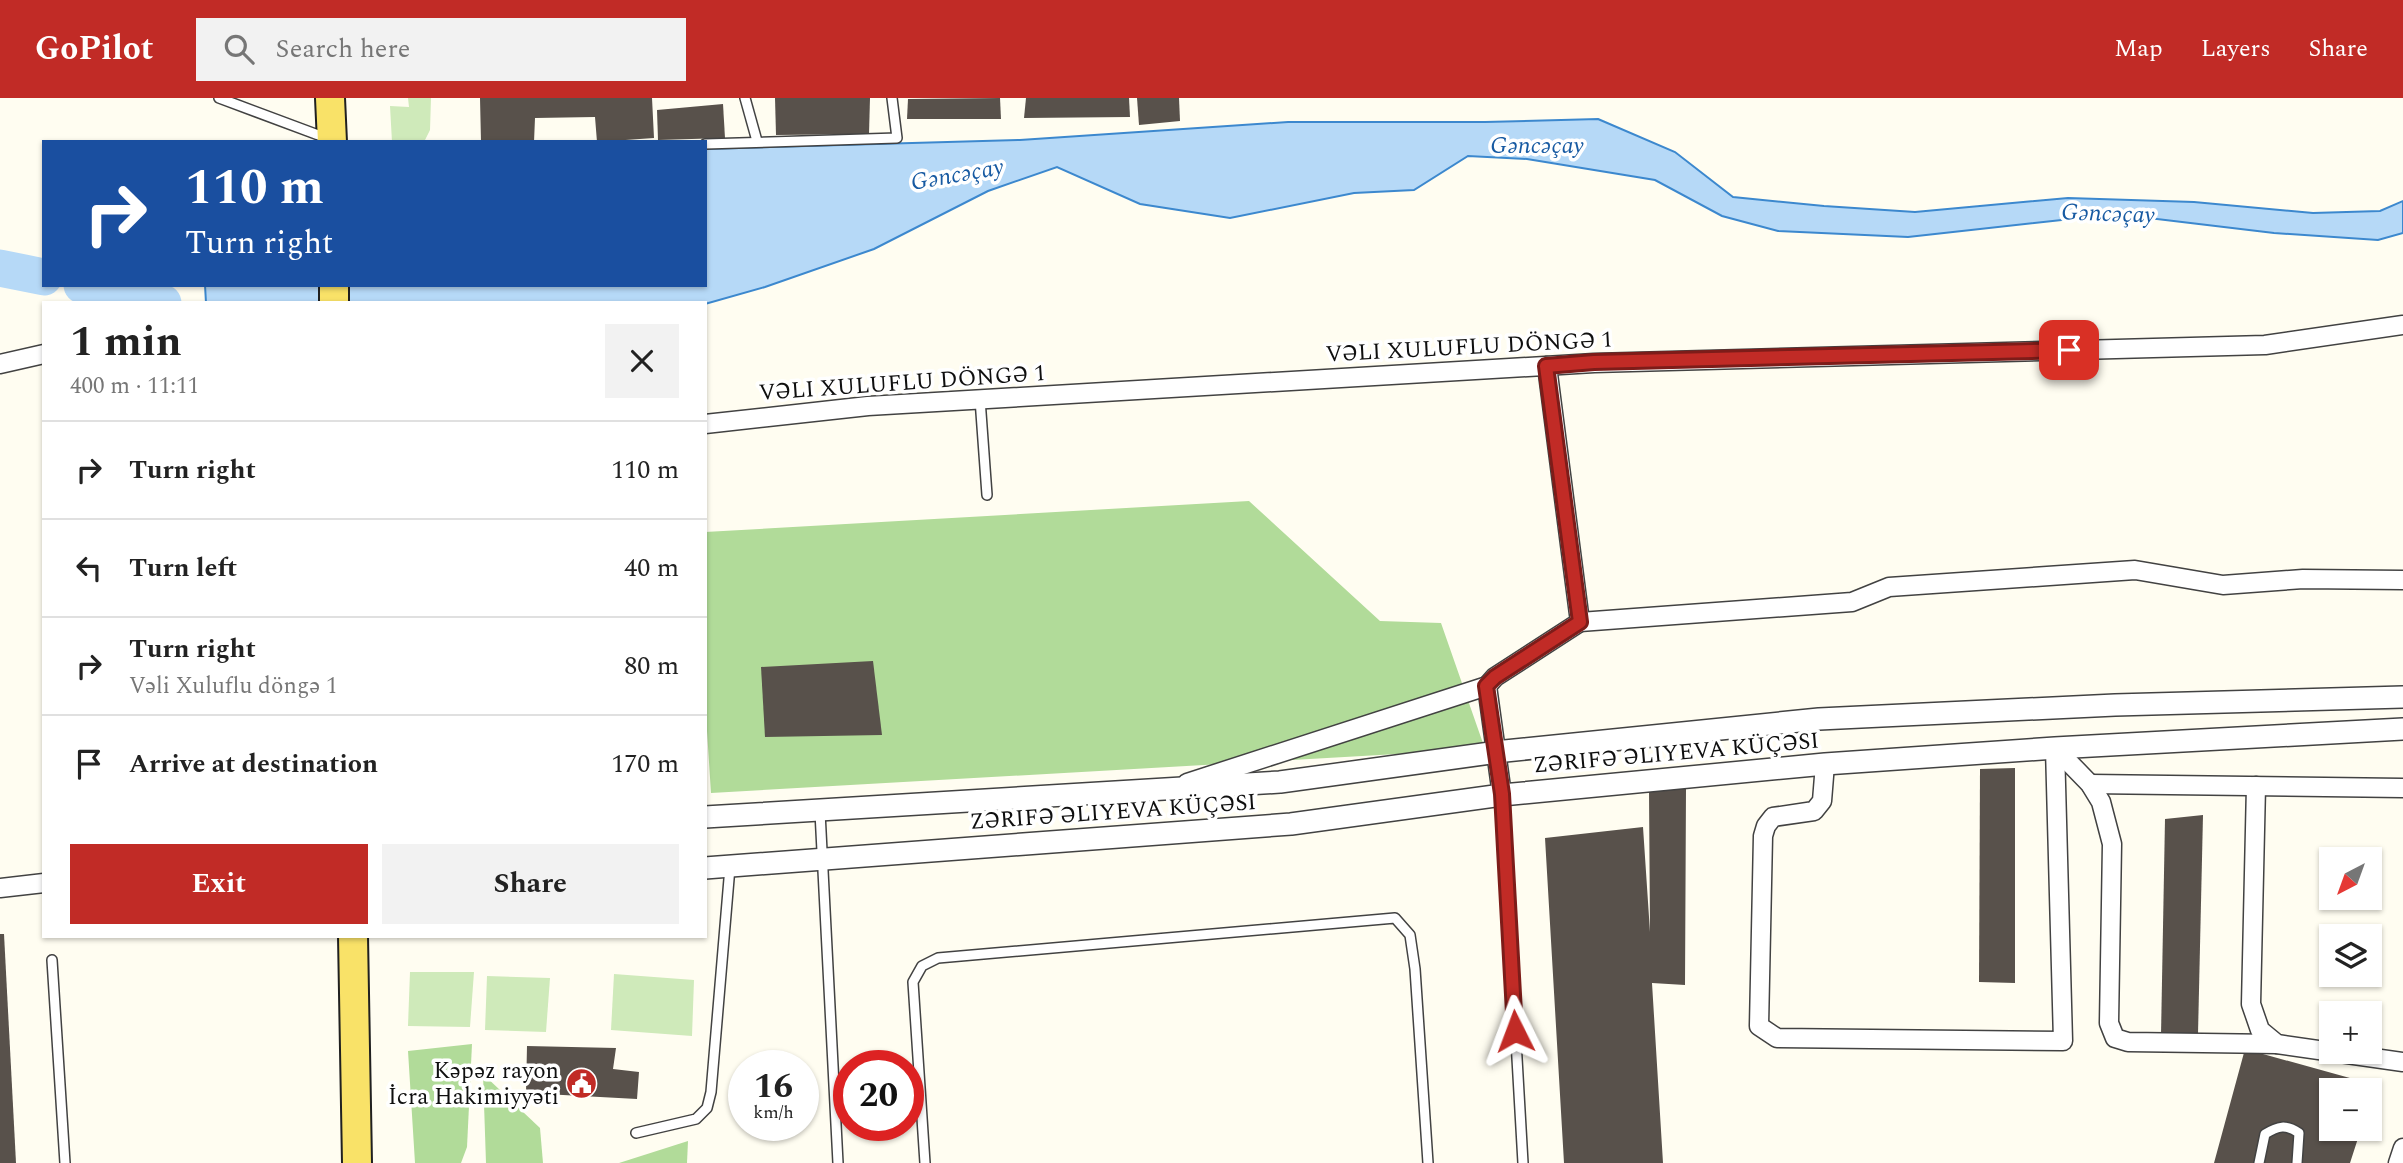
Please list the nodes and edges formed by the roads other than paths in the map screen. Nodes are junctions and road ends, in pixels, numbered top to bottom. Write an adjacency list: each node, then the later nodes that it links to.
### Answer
1 (219, 98): 5 (lane)
2 (330, 98): 6 (main road)
3 (745, 98): 7 (lane)
4 (892, 98): 7 (lane)
5 (329, 140)
6 (332, 140)
7 (757, 141): 8 (lane)
8 (707, 144)
9 (2403, 325): 12 (street, VƏLI XULUFLU DÖNGƏ 1)
10 (42, 354): 11 (street)
11 (0, 364)
12 (1546, 366): 13 (street, VƏLI XULUFLU DÖNGƏ 1); 17 (street)
13 (980, 399): 14 (street, VƏLI XULUFLU DÖNGƏ 1); 15 (lane)
14 (707, 424)
15 (987, 495)
16 (2403, 580): 17 (street)
17 (1580, 622): 18 (street)
18 (1486, 686): 22 (street); 27 (street)
19 (2403, 697): 22 (street, ZƏRIFƏ ƏLIYEVA KÜÇƏSI)
20 (2403, 729): 21 (street, ZƏRIFƏ ƏLIYEVA KÜÇƏSI)
21 (2056, 748): 23 (street, ZƏRIFƏ ƏLIYEVA KÜÇƏSI); 23 (street); 24 (street)
22 (1494, 752): 27 (street, ZƏRIFƏ ƏLIYEVA KÜÇƏSI); 28 (street)
23 (1825, 764): 28 (street, ZƏRIFƏ ƏLIYEVA KÜÇƏSI)
24 (2090, 784): 25 (street); 38 (street)
25 (2256, 786): 26 (street); 38 (street)
26 (2403, 788)
27 (1167, 789): 29 (street, ZƏRIFƏ ƏLIYEVA KÜÇƏSI)
28 (1502, 794): 31 (street, ZƏRIFƏ ƏLIYEVA KÜÇƏSI); 47 (lane)
29 (820, 811): 30 (street, ZƏRIFƏ ƏLIYEVA KÜÇƏSI); 31 (lane)
30 (707, 817)
31 (823, 860): 32 (street, ZƏRIFƏ ƏLIYEVA KÜÇƏSI); 44 (lane)
32 (730, 867): 33 (street, ZƏRIFƏ ƏLIYEVA KÜÇƏSI); 40 (lane)
33 (707, 868)
34 (42, 883): 35 (street)
35 (0, 888)
36 (353, 938): 43 (main road)
37 (52, 960): 42 (lane)
38 (2277, 1044): 39 (street)
39 (2403, 1062)
40 (636, 1133)
41 (2403, 1148): 50 (street)
42 (65, 1163)
43 (357, 1163)
44 (838, 1163)
45 (925, 1163): 46 (lane)
46 (1428, 1163)
47 (1523, 1163)
48 (2259, 1163): 49 (lane)
49 (2297, 1163)
50 (2398, 1163)

